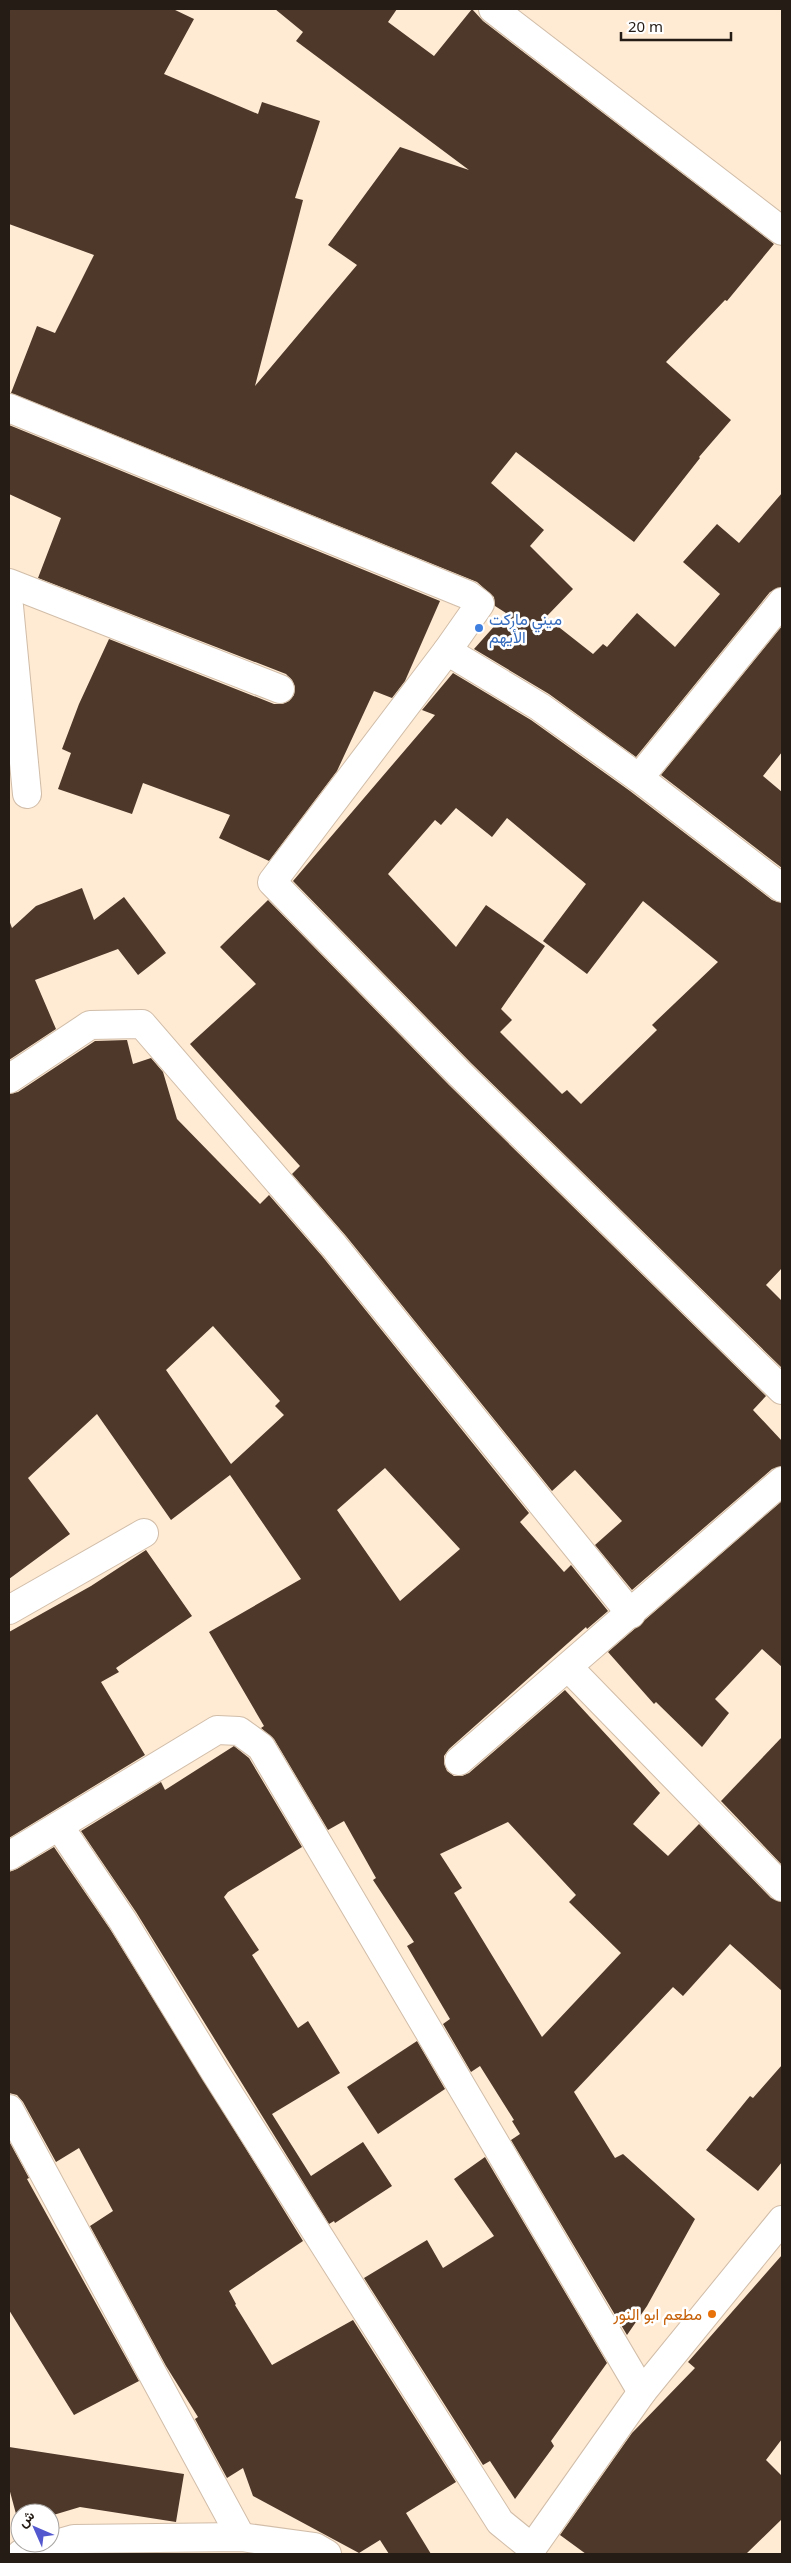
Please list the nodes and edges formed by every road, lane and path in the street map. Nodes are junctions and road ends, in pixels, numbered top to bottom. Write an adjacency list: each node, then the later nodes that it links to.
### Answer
1 (493, 9): 2 (street)
2 (782, 231)
3 (9, 408): 7 (street)
4 (9, 583): 8 (street)
5 (782, 602): 9 (street)
6 (9, 606): 10 (street)
7 (448, 651): 9 (street); 13 (street)
8 (280, 689)
9 (639, 778): 11 (street)
10 (27, 794)
11 (782, 888)
12 (9, 1079): 17 (street)
13 (782, 1390)
14 (782, 1481): 17 (street)
15 (144, 1533): 16 (street)
16 (9, 1610)
17 (631, 1614): 18 (street)
18 (569, 1668): 19 (street); 22 (street)
19 (460, 1761)
20 (59, 1826): 21 (street); 25 (street); 27 (street)
21 (9, 1856)
22 (782, 1887)
23 (9, 2109): 26 (street)
24 (782, 2220): 25 (street)
25 (642, 2392): 27 (street)
26 (241, 2537): 28 (street); 29 (street)
27 (526, 2552)
28 (21, 2554)
29 (327, 2554)

